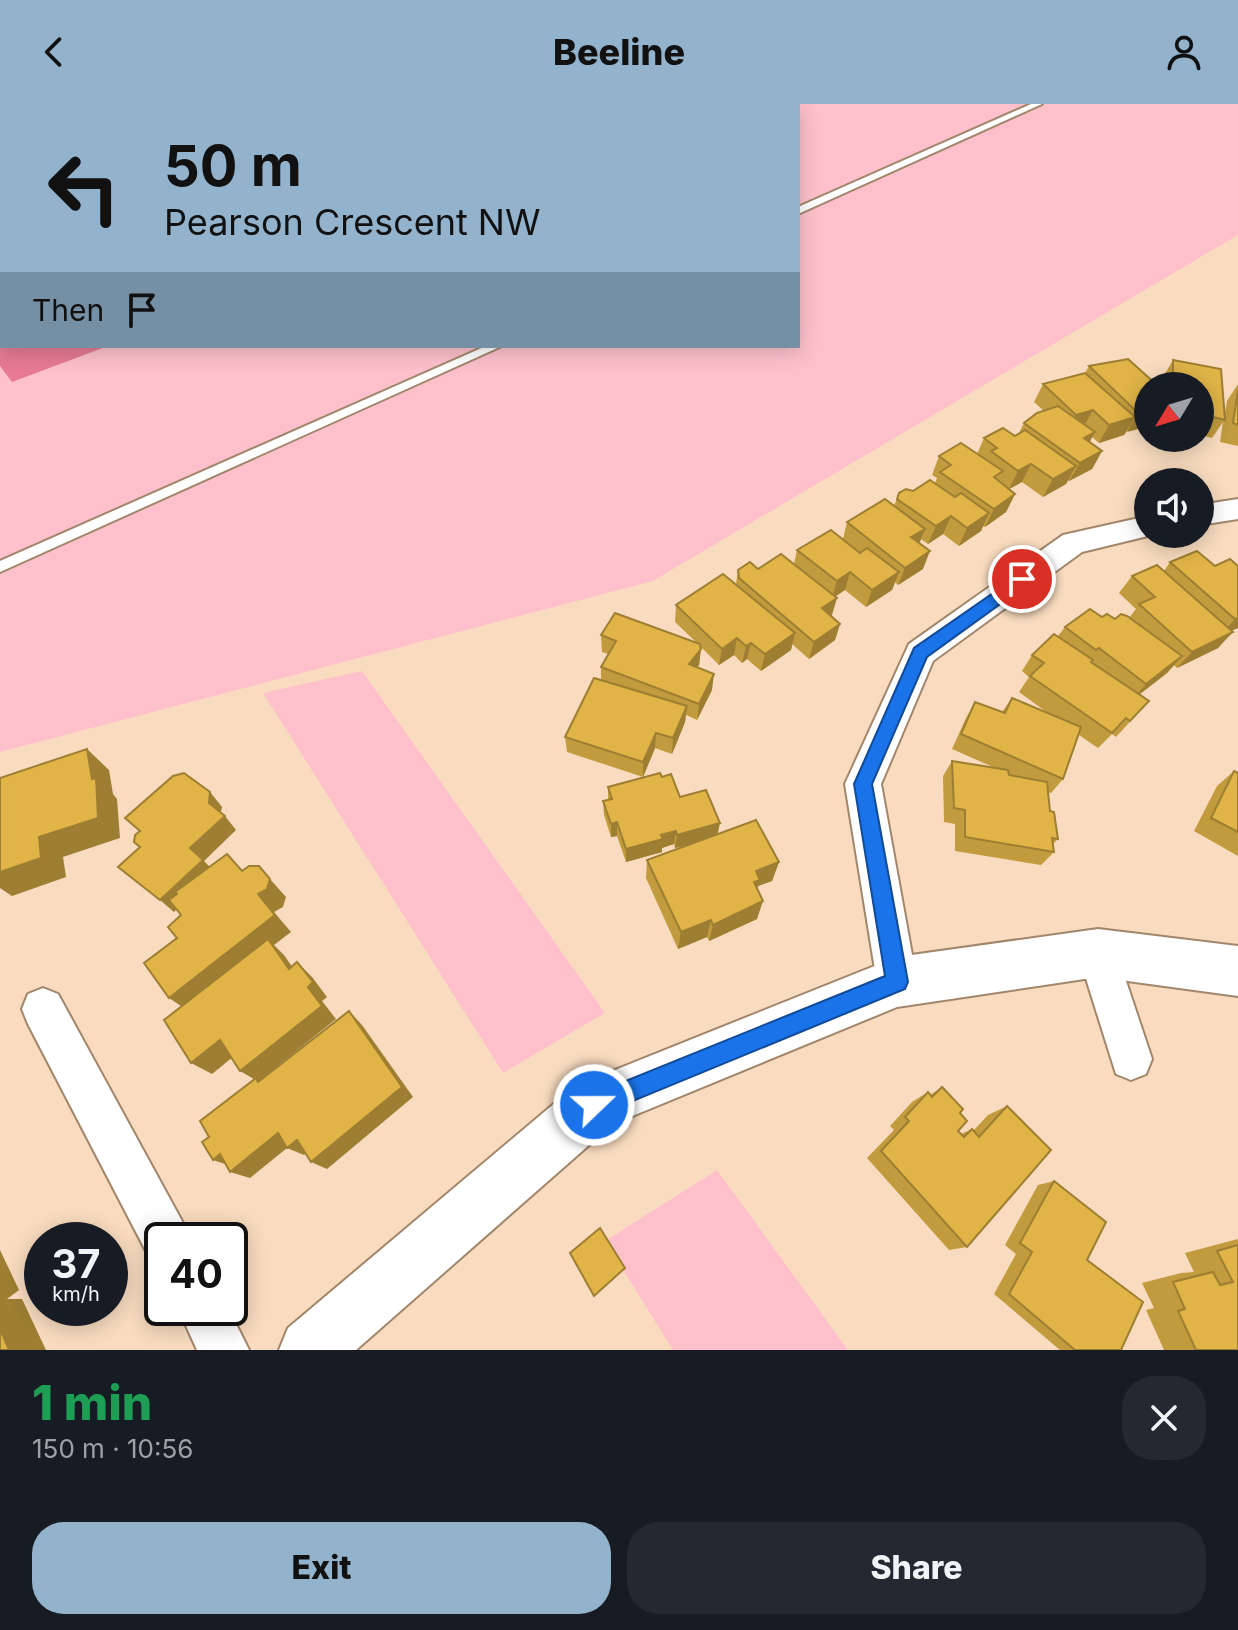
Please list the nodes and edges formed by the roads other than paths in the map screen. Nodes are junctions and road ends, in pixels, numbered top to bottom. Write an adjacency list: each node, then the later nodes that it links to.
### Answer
1 (1038, 104): 2 (lane)
2 (800, 210)
3 (492, 348): 7 (lane)
4 (1238, 509): 5 (street)
5 (1214, 513)
6 (1134, 529): 10 (street)
7 (0, 567)
8 (1098, 953): 9 (street); 10 (street); 12 (street)
9 (1238, 971)
10 (897, 982): 16 (street)
11 (43, 1009): 13 (street)
12 (1131, 1059)
13 (156, 1222)
14 (211, 1326): 15 (street)
15 (224, 1350)
16 (310, 1350)

